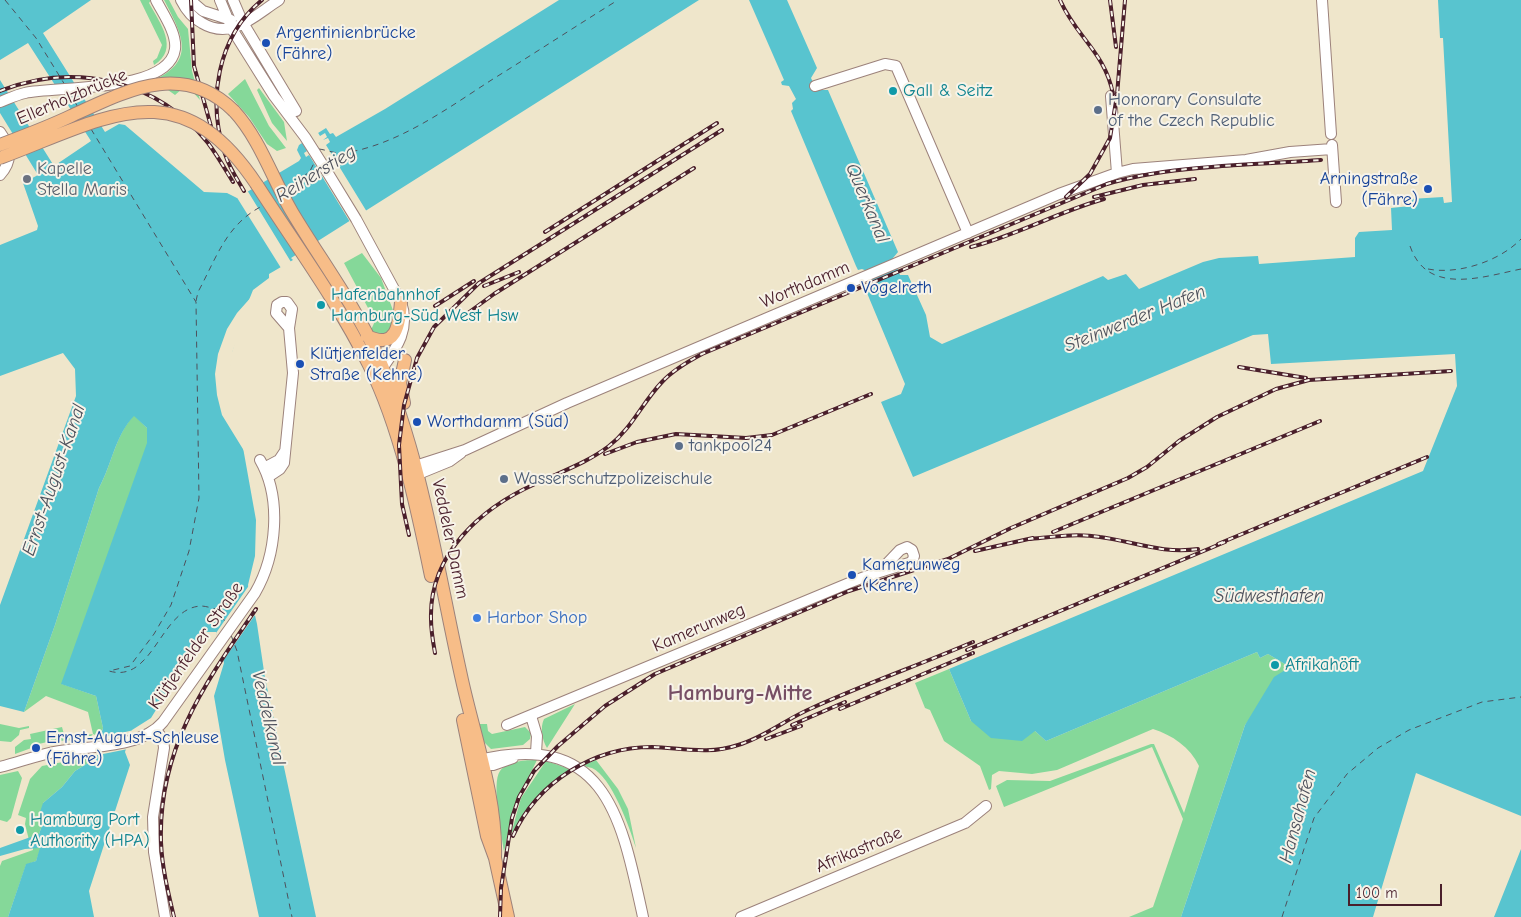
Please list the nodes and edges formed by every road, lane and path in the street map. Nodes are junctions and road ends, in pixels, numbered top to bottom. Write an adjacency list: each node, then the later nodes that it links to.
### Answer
1 (156, 0): 13 (street)
2 (187, 0): 3 (street); 8 (street); 10 (street)
3 (203, 0)
4 (220, 0): 8 (street)
5 (233, 0): 9 (street)
6 (280, 0): 9 (street)
7 (1322, 0): 16 (street)
8 (227, 19): 9 (street); 10 (street)
9 (243, 22): 10 (street); 14 (street)
10 (232, 29): 25 (street)
11 (815, 86): 22 (street)
12 (1111, 96): 19 (street)
13 (0, 102)
14 (296, 110)
15 (0, 132): 20 (street)
16 (1331, 134)
17 (0, 145): 23 (main road, Ellerholzbrücke, bridge)
18 (0, 158): 24 (main road, Ellerholzbrücke, bridge)
19 (1117, 173): 21 (street, Worthdamm); 22 (street, Worthdamm)
20 (0, 175)
21 (1336, 202)
22 (968, 233): 31 (street, Worthdamm)
23 (314, 247): 27 (main road, Veddeler Damm)
24 (301, 254): 29 (main road, Veddeler Damm)
25 (401, 302): 27 (main road); 29 (street)
26 (289, 328): 35 (street, Klütjenfelder Straße)
27 (367, 336): 29 (main road, Veddeler Damm)
28 (405, 360): 29 (street); 30 (main road)
29 (381, 374): 30 (main road, Veddeler Damm); 31 (main road, Veddeler Damm)
30 (412, 452): 31 (main road, Veddeler Damm)
31 (412, 472): 37 (main road, Veddeler Damm)
32 (880, 571): 33 (street, Kamerunweg)
33 (531, 716): 34 (street, Kamerunweg); 36 (street)
34 (507, 725)
35 (156, 730): 38 (street, Klütjenfelder Straße); 40 (street)
36 (536, 753): 37 (street); 42 (street)
37 (479, 763): 41 (main road, Veddeler Damm)
38 (0, 767)
39 (986, 806): 43 (street, Afrikastraße)
40 (165, 917)
41 (508, 917)
42 (643, 917)
43 (741, 917)

